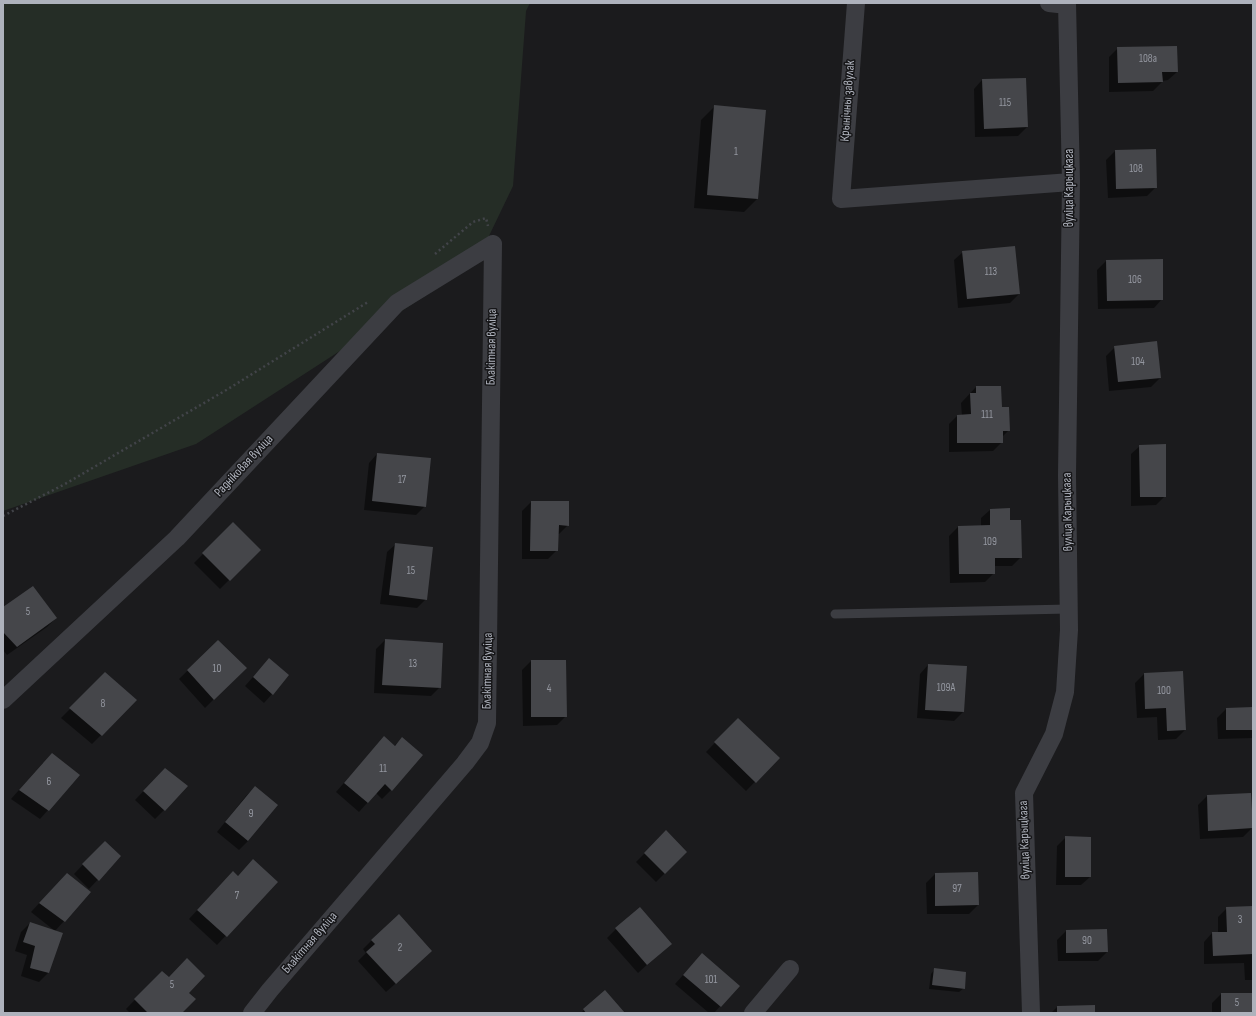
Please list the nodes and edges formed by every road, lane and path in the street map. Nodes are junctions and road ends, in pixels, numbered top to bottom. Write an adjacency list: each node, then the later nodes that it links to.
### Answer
1 (856, 3): 4 (street, Крынічны завулак)
2 (1049, 3): 3 (street)
3 (1067, 4): 4 (street, вуліца Карыцкага)
4 (1071, 182): 9 (street, вуліца Карыцкага)
5 (493, 244): 6 (path); 11 (street, Радніковая вуліца); 13 (street, Блакітная вуліца)
6 (431, 258)
7 (373, 299): 8 (path)
8 (3, 516)
9 (1069, 609): 10 (lane); 15 (street, вуліца Карыцкага)
10 (835, 614)
11 (3, 700)
12 (790, 969): 14 (street)
13 (252, 1013)
14 (753, 1013)
15 (1031, 1013)

